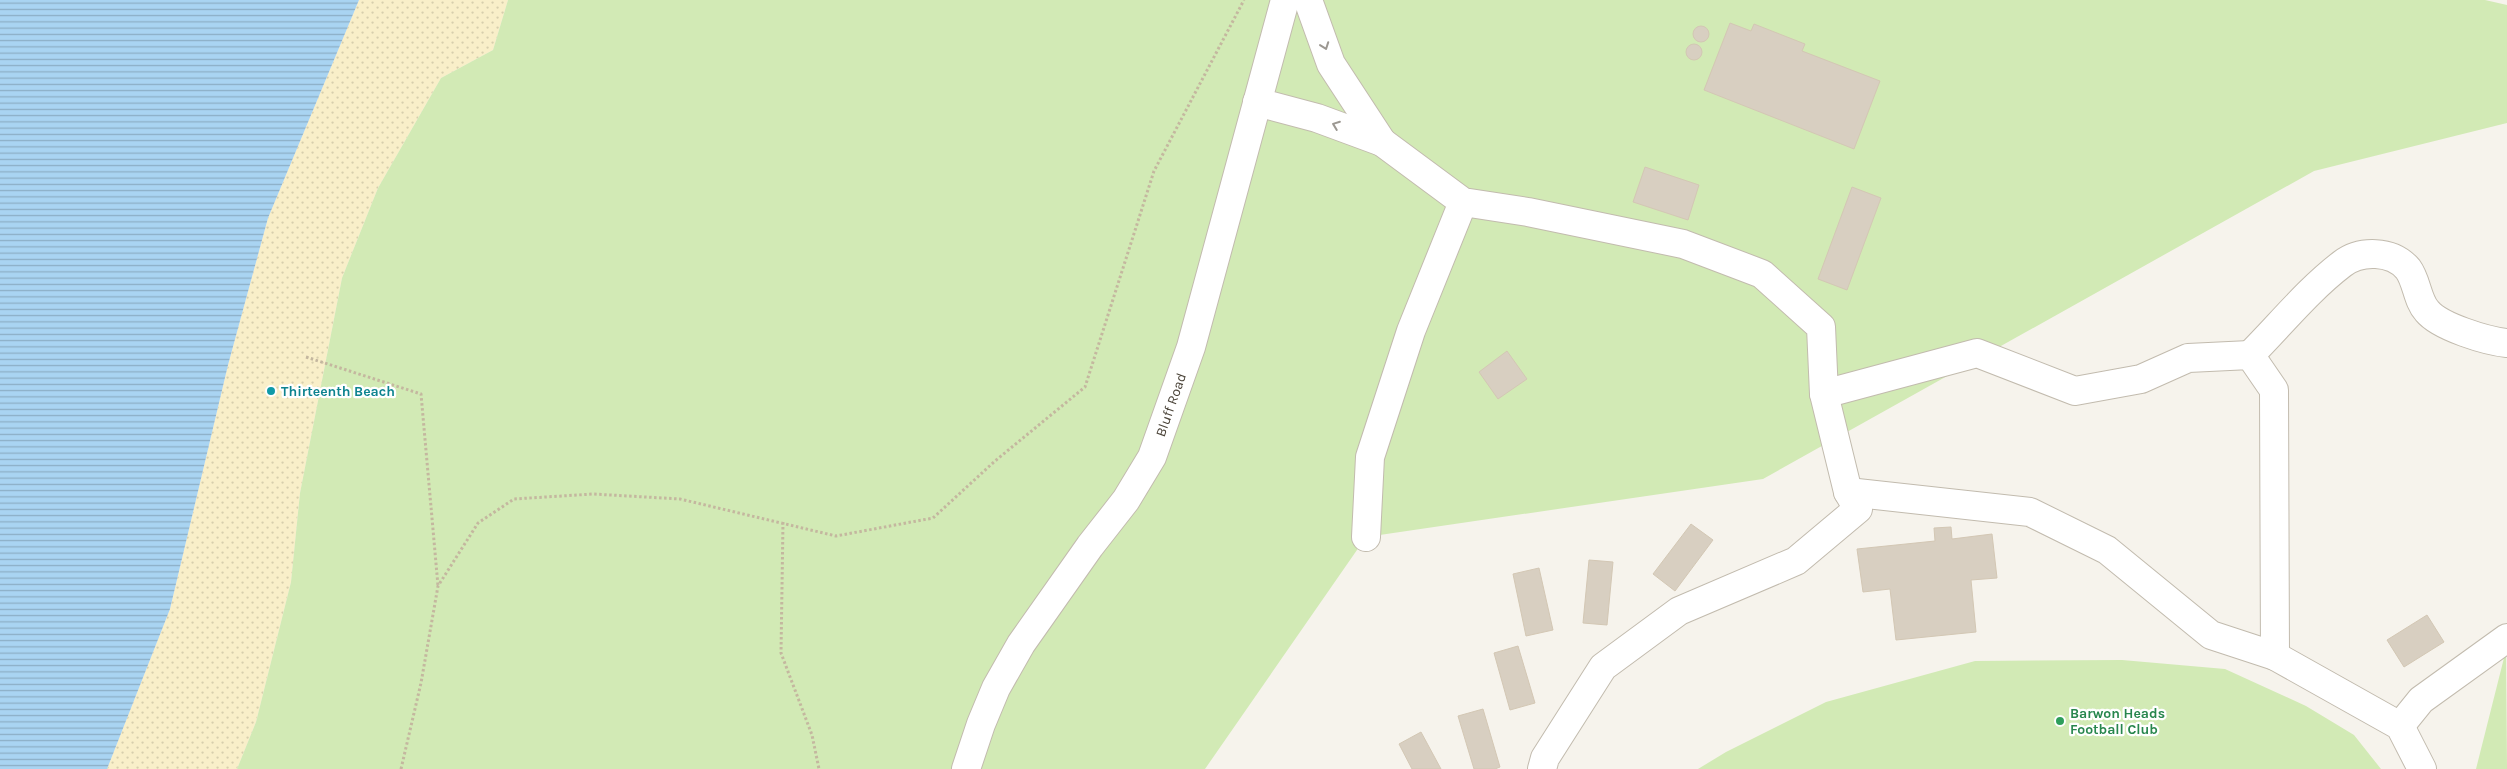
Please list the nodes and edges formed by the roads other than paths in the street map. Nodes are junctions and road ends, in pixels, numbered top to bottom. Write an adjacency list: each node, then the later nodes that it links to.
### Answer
1 (1285, 0): 3 (street, Bluff Road)
2 (1308, 0): 4 (street, one-way to 4)
3 (1257, 102): 4 (street, one-way to 3); 14 (street, Bluff Road)
4 (1382, 142): 5 (street)
5 (1463, 202): 8 (street); 10 (street)
6 (2507, 343): 7 (street)
7 (2250, 355): 8 (street); 12 (street)
8 (1824, 394): 9 (street)
9 (1848, 492): 12 (street); 15 (street)
10 (1366, 537)
11 (2507, 638): 13 (street)
12 (2275, 656): 13 (street)
13 (2400, 726): 16 (street)
14 (966, 769)
15 (1542, 769)
16 (2422, 769)

